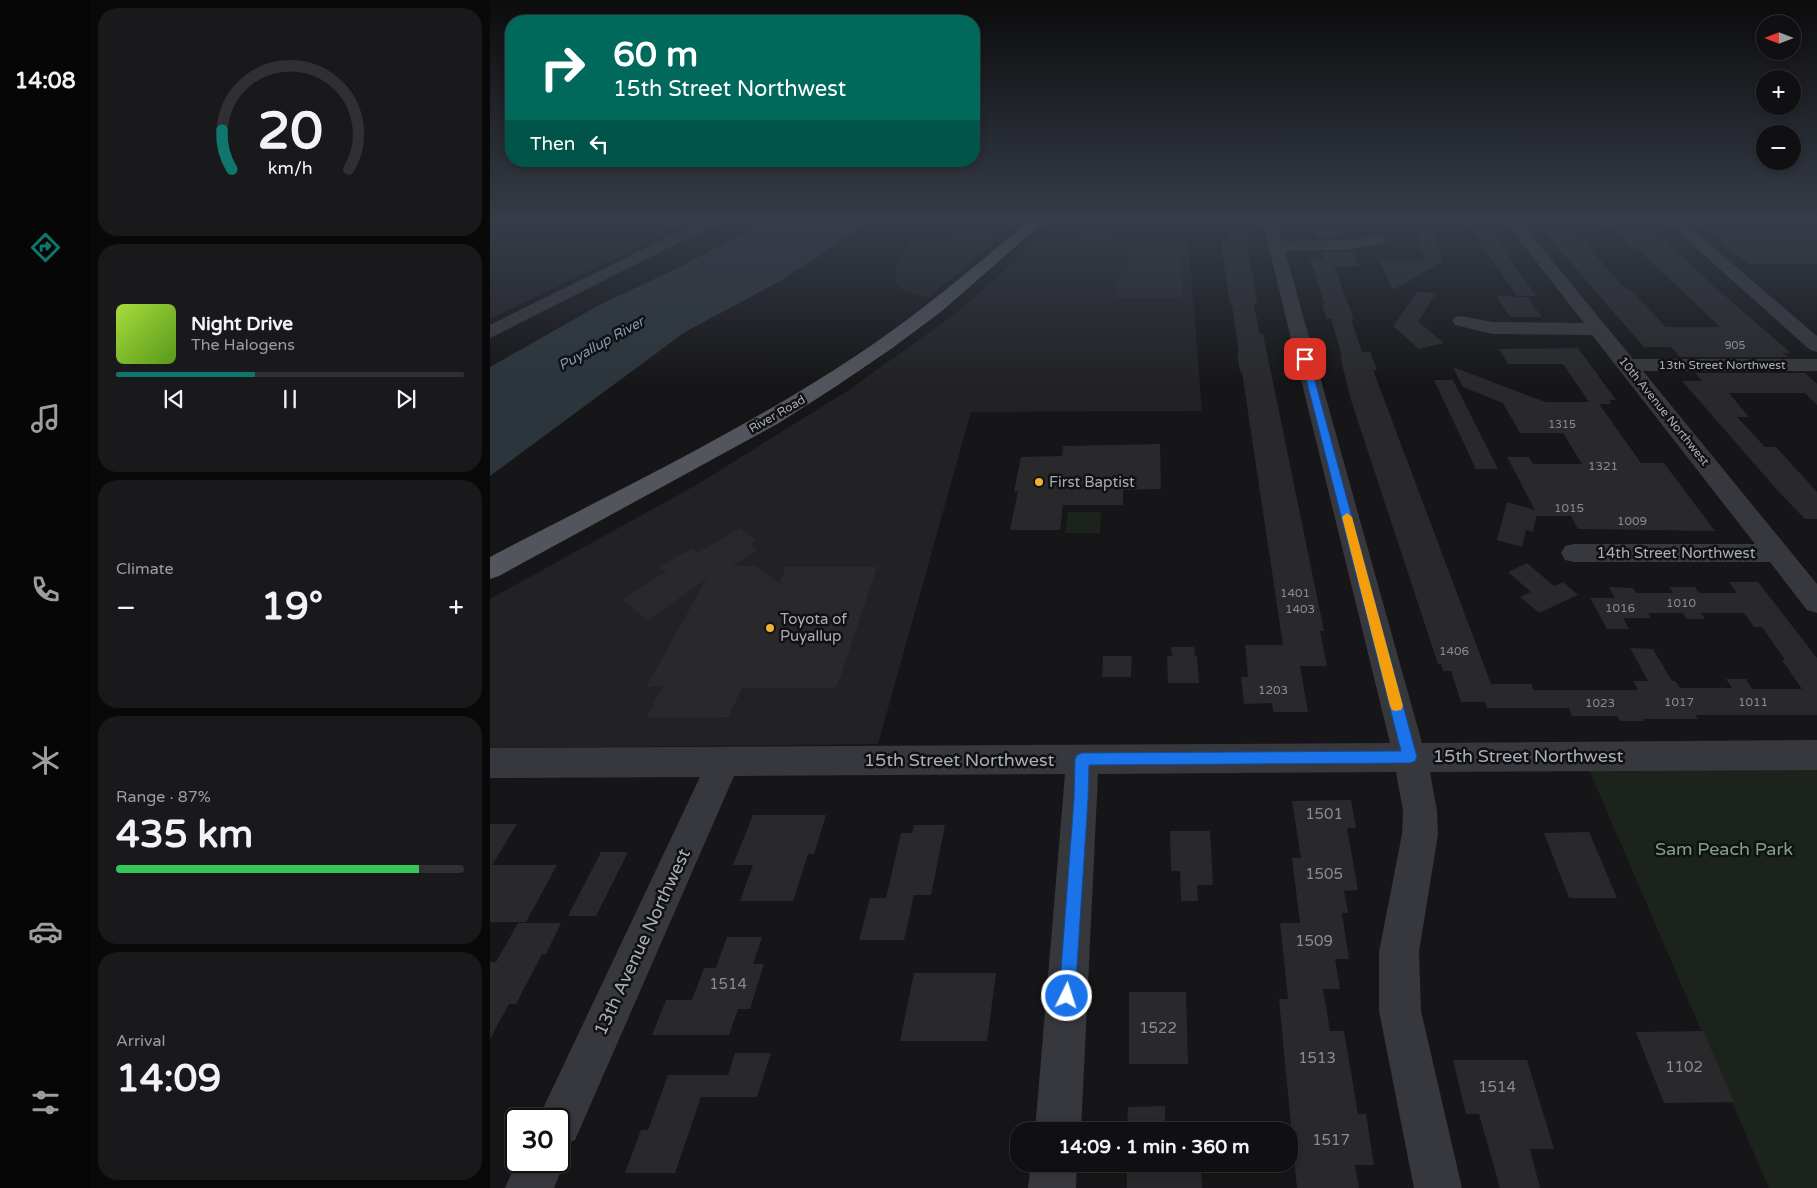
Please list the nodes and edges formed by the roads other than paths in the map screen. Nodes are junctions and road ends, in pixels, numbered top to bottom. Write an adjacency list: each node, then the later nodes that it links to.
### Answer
1 (603, 275): 8 (street)
2 (973, 275): 14 (main road, River Road)
3 (1284, 275): 17 (street)
4 (1556, 275): 7 (street, 10th Avenue Northwest)
5 (1736, 275): 9 (street)
6 (1461, 321): 7 (street)
7 (1599, 329): 11 (street, 10th Avenue Northwest)
8 (490, 332)
9 (1817, 346)
10 (1817, 364): 11 (street, 13th Street Northwest)
11 (1628, 365): 13 (street, 10th Avenue Northwest)
12 (1574, 553): 13 (street, 14th Street Northwest)
13 (1777, 553): 15 (street, 10th Avenue Northwest)
14 (490, 570)
15 (1817, 603)
16 (1817, 755): 17 (street, 15th Street Northwest)
17 (1410, 757): 18 (street, 15th Street Northwest); 27 (street)
18 (1082, 759): 19 (street, 15th Street Northwest); 22 (street)
19 (724, 761): 20 (street, 15th Street Northwest); 21 (street, 13th Avenue Northwest)
20 (490, 763)
21 (566, 1108)
22 (1059, 1122)
23 (1053, 1172): 26 (street)
24 (536, 1173): 25 (street)
25 (529, 1188)
26 (1052, 1188)
27 (1438, 1188)

